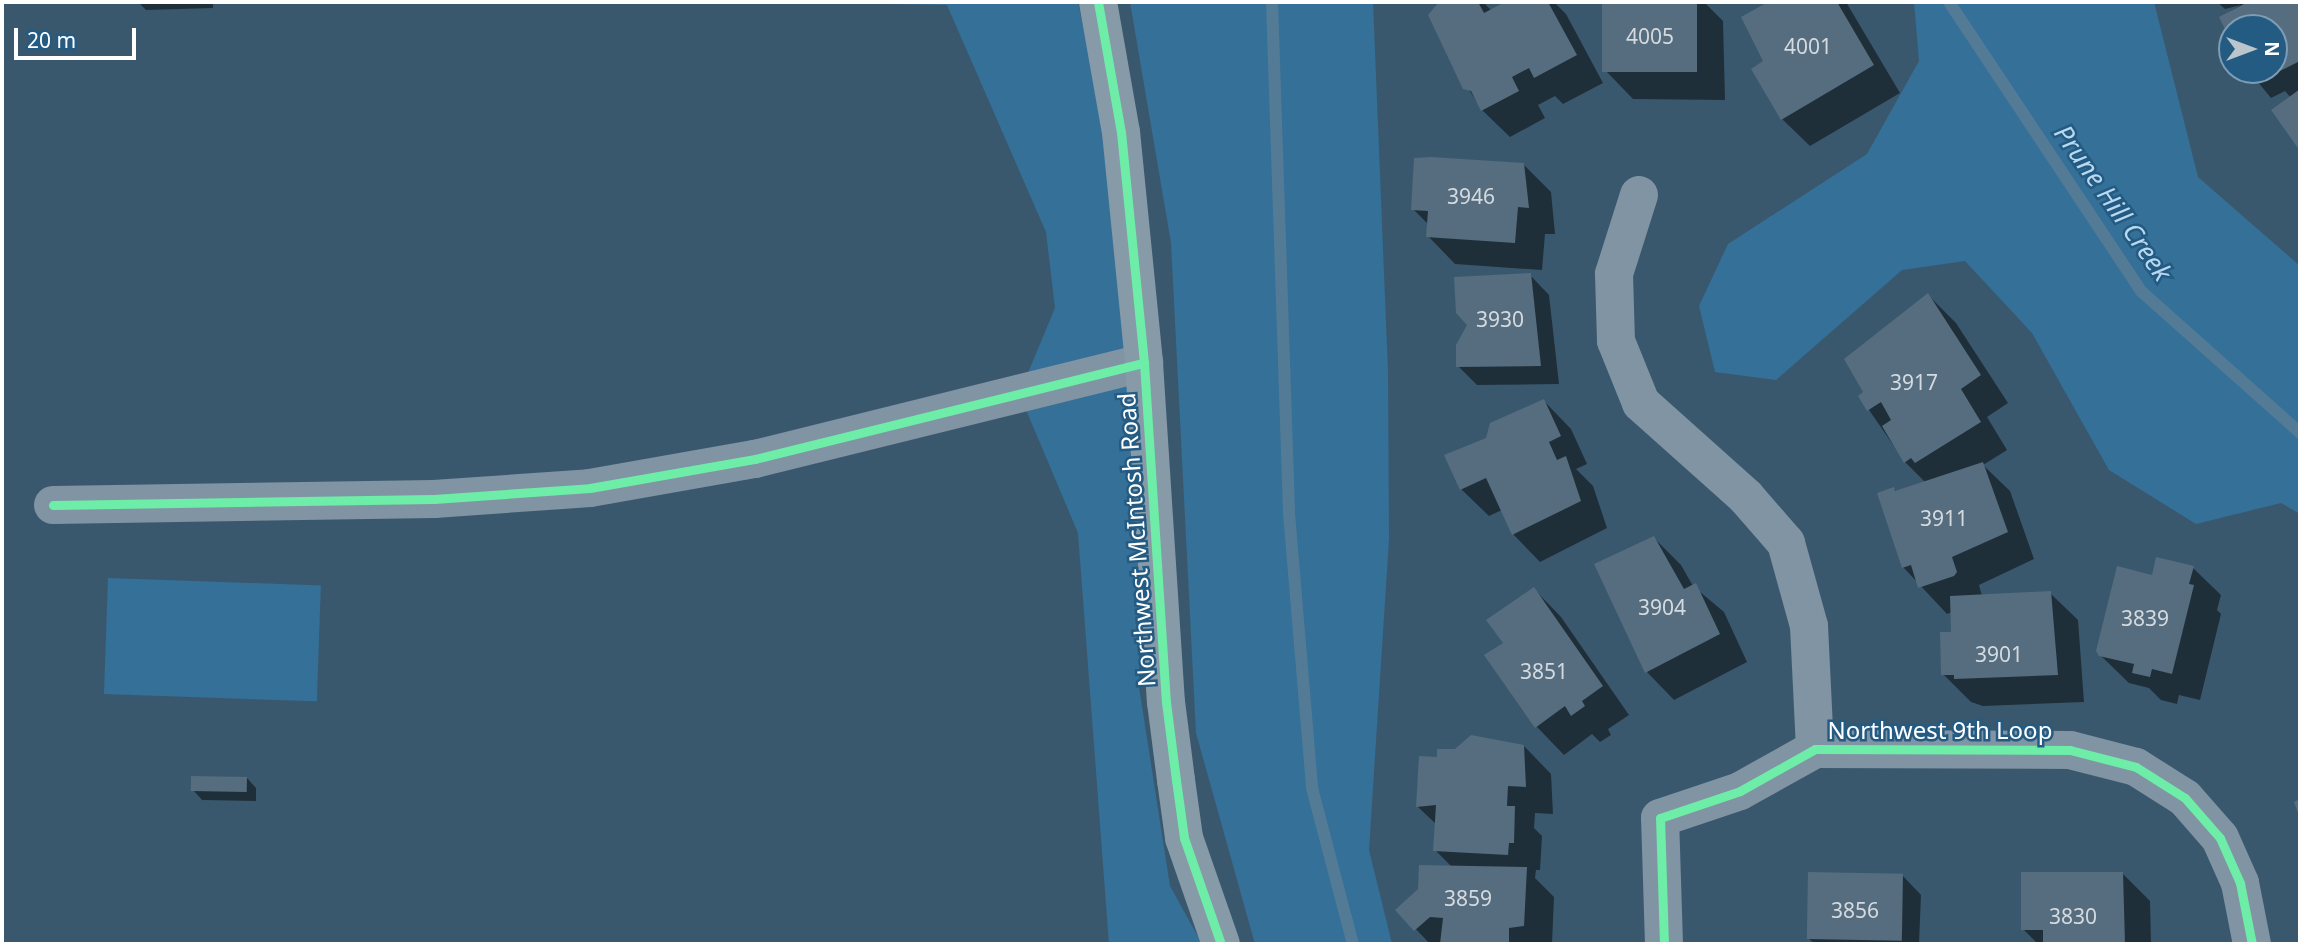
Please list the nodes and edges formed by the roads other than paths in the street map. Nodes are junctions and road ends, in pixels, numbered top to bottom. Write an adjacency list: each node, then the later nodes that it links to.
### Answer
1 (1098, 2): 3 (street, Northwest McIntosh Road)
2 (1639, 195): 5 (street)
3 (1144, 363): 4 (street); 6 (street, Northwest McIntosh Road)
4 (53, 505)
5 (1815, 748): 7 (street, Northwest 9th Loop); 8 (street, Northwest 9th Loop)
6 (1221, 944)
7 (1664, 944)
8 (2252, 944)

